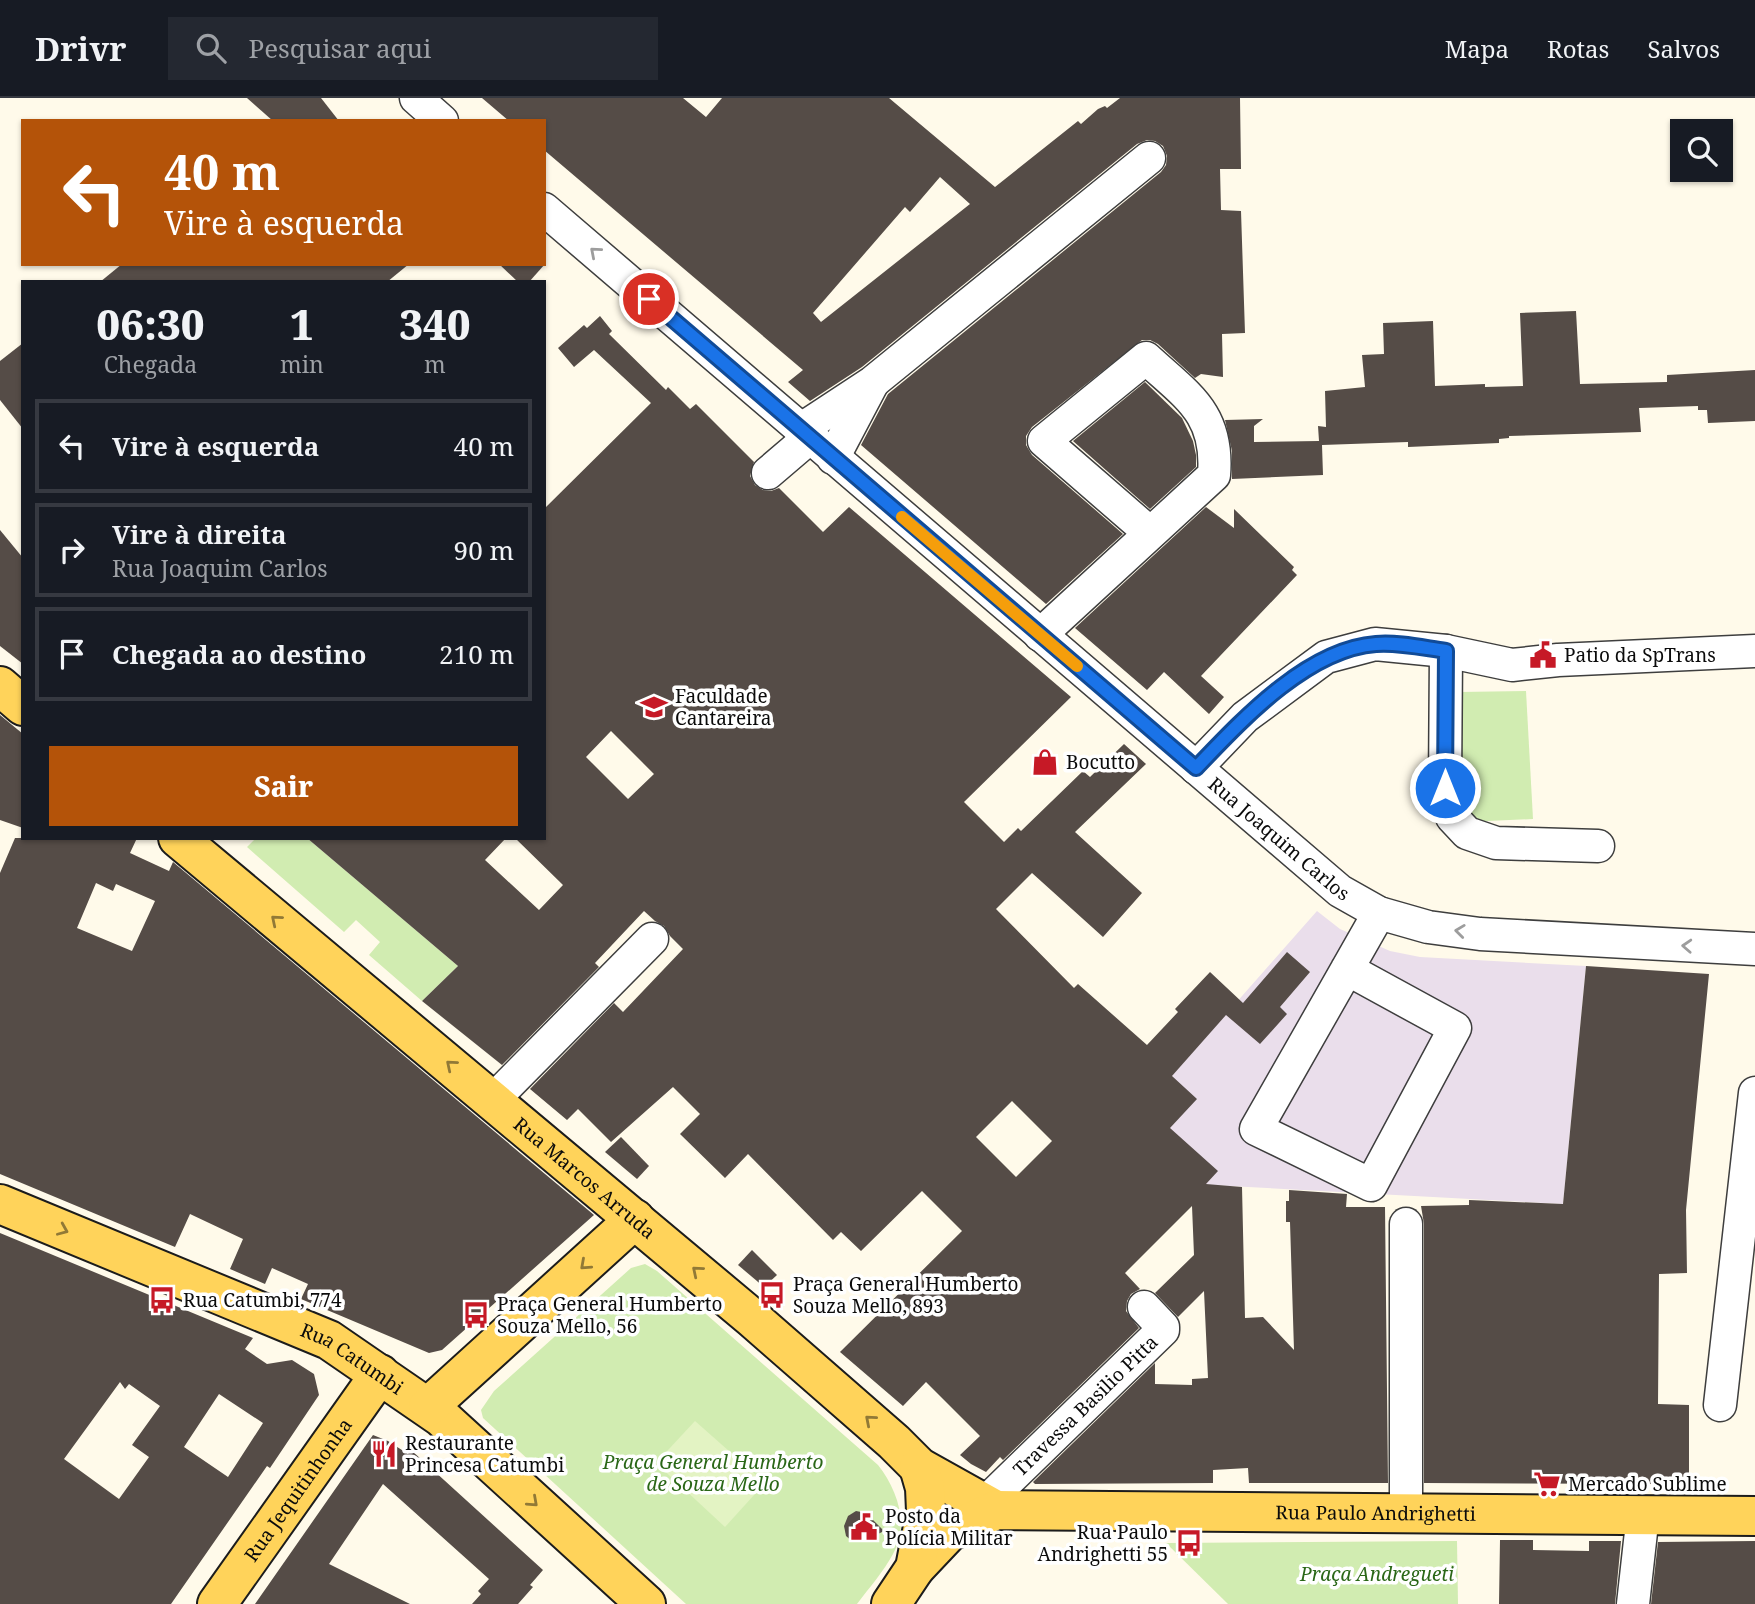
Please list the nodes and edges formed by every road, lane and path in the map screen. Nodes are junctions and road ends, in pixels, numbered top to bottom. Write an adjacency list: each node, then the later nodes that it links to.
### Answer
1 (416, 98): 2 (street)
2 (440, 119)
3 (1149, 158): 5 (street)
4 (546, 211): 6 (street, Rua Joaquim Carlos, one-way to 4)
5 (873, 382): 6 (street); 7 (street)
6 (805, 434): 7 (street, Rua Joaquim Carlos); 8 (street)
7 (833, 458): 10 (street, Rua Joaquim Carlos)
8 (768, 473)
9 (1150, 533): 9 (street); 10 (street)
10 (1040, 635): 15 (street, Rua Joaquim Carlos)
11 (1446, 651): 12 (street); 15 (street); 17 (street)
12 (1755, 651)
13 (0, 686): 14 (main road)
14 (21, 704)
15 (1196, 768): 18 (street, Rua Joaquim Carlos)
16 (180, 840): 23 (main road, Rua Marcos Arruda, one-way to 16)
17 (1598, 846)
18 (1379, 913): 20 (street, Rua Joaquim Carlos, one-way to 18); 21 (street)
19 (652, 939): 23 (street)
20 (1755, 949)
21 (1347, 970): 21 (street)
22 (1755, 1093): 29 (street)
23 (493, 1100): 25 (main road, Rua Marcos Arruda)
24 (0, 1204): 28 (main road, Rua Catumbi, one-way to 28)
25 (635, 1219): 30 (main road, one-way to 30); 31 (main road, Rua Marcos Arruda, one-way to 25)
26 (1406, 1224): 33 (street)
27 (1144, 1307): 32 (street, Travessa Basilio Pitta)
28 (380, 1374): 30 (main road, Rua Catumbi); 37 (main road, Rua Jequitinhonha)
29 (1720, 1405)
30 (428, 1407): 38 (main road, Rua Catumbi, one-way to 38)
31 (919, 1467): 32 (main road, Rua Marcos Arruda); 36 (main road)
32 (991, 1506): 33 (main road, Rua Paulo Andrighetti); 36 (main road)
33 (1406, 1513): 34 (main road, Rua Paulo Andrighetti)
34 (1643, 1514): 35 (main road, Rua Paulo Andrighetti); 40 (street)
35 (1755, 1516)
36 (915, 1569): 39 (main road)
37 (217, 1604)
38 (646, 1604)
39 (891, 1604)
40 (1633, 1604)

